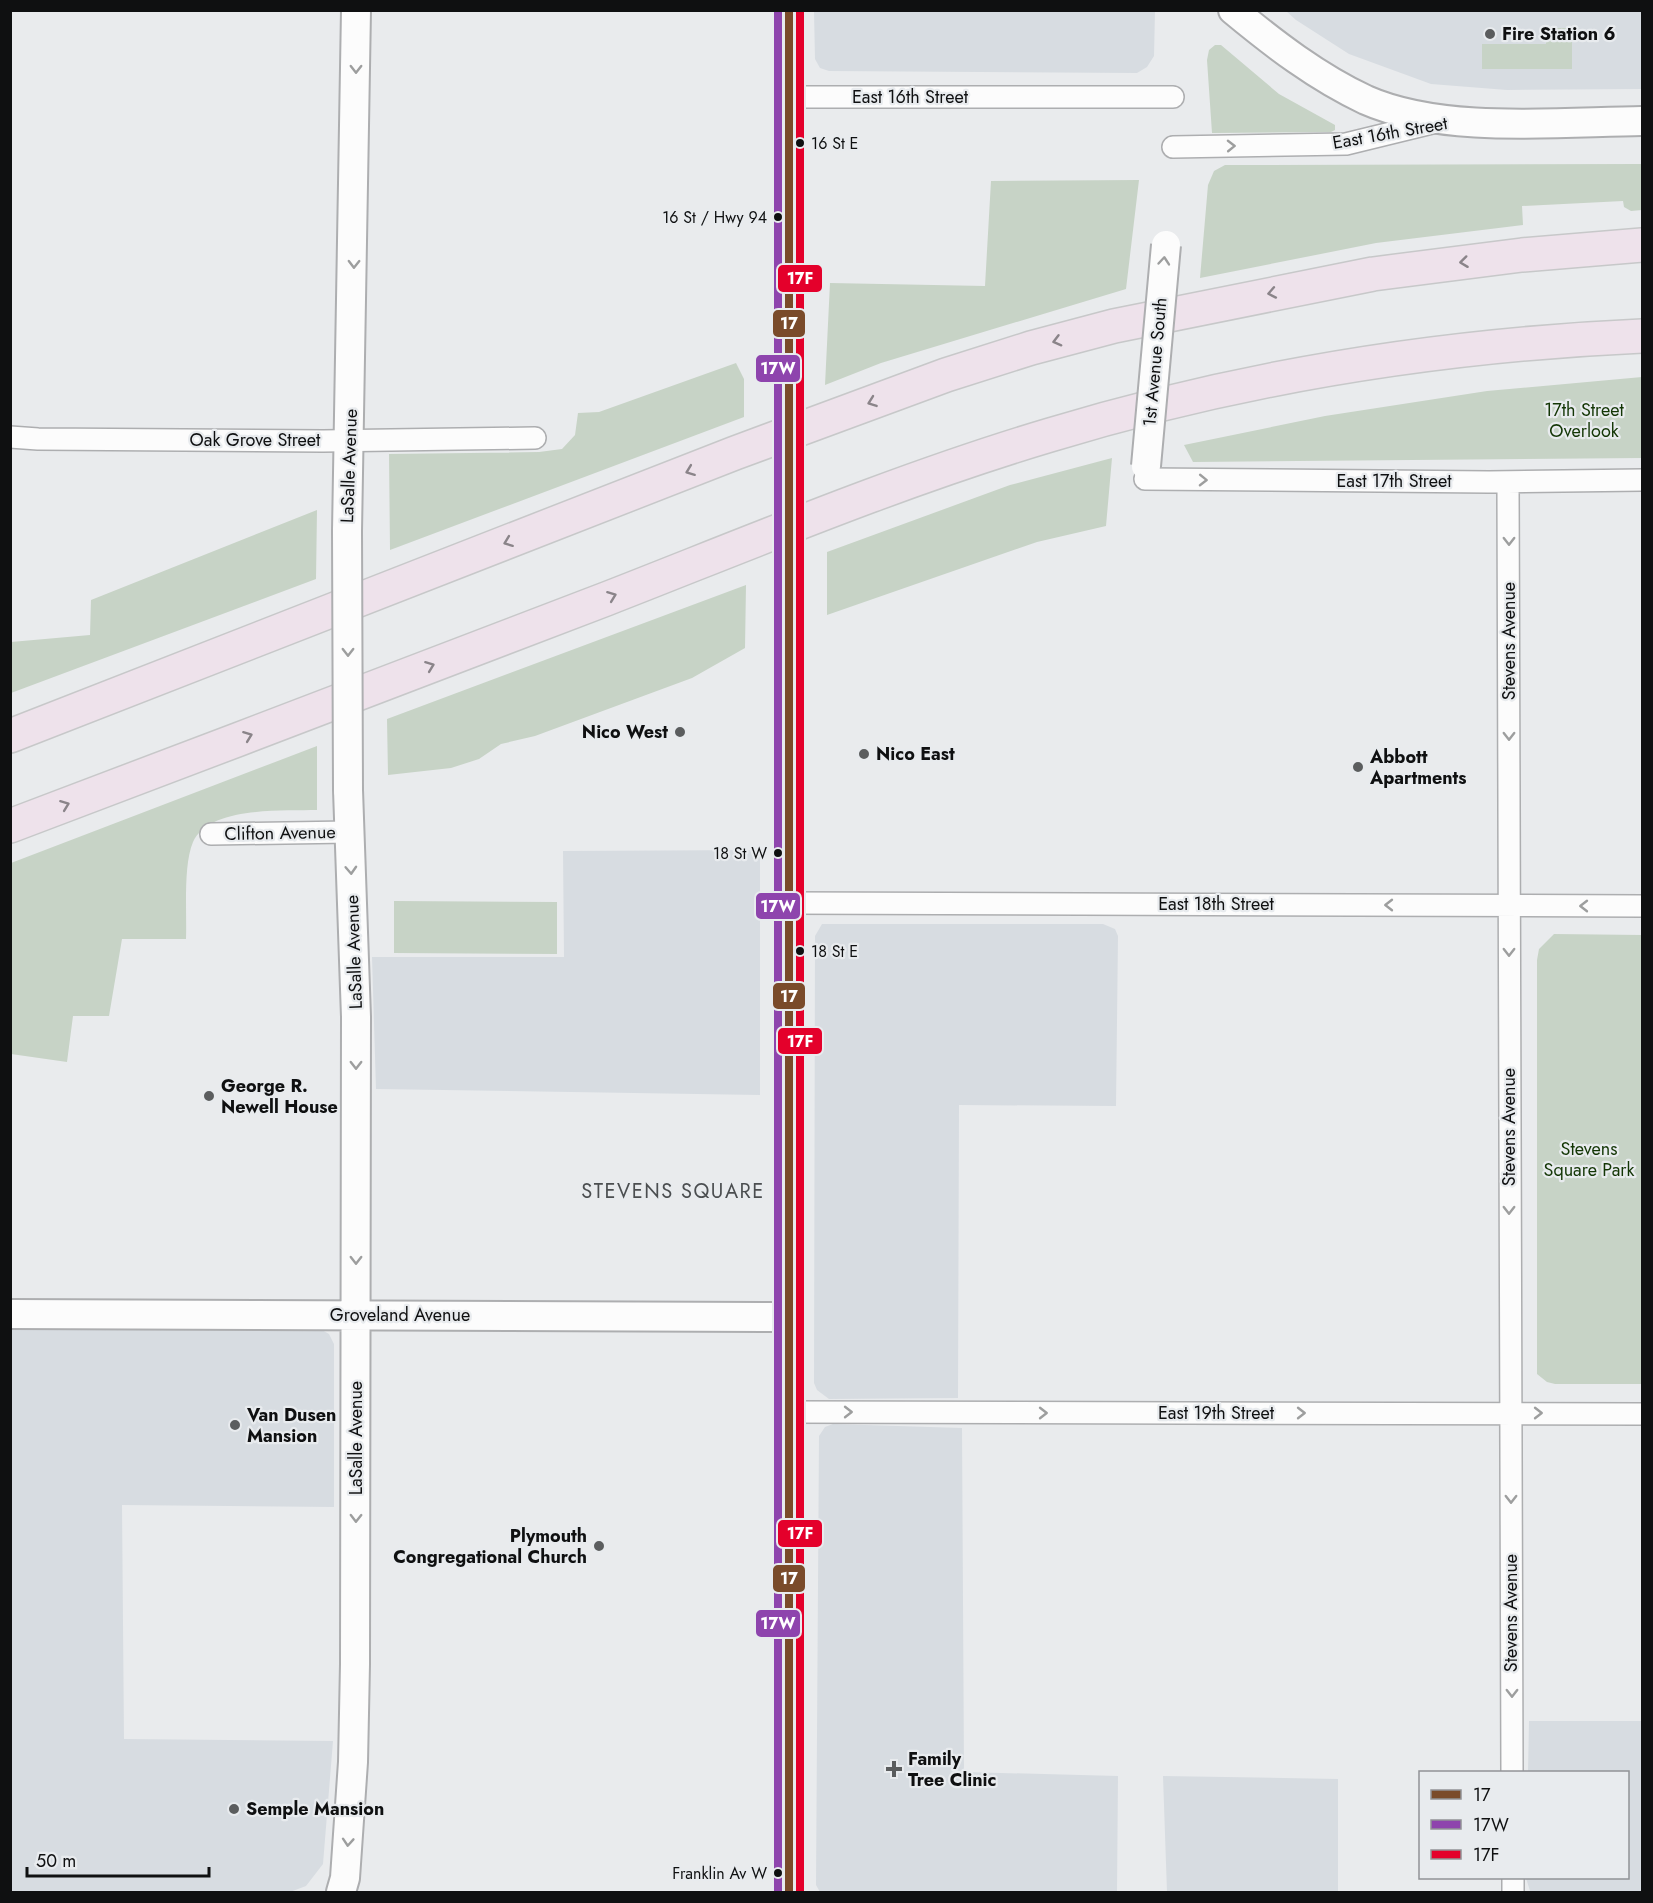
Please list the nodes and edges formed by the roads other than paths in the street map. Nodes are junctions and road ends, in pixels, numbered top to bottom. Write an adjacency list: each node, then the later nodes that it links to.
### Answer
1 (356, 10): 18 (street, LaSalle Avenue, one-way to 18)
2 (789, 10): 4 (street)
3 (1233, 10): 6 (street)
4 (790, 97): 5 (street, East 16th Street); 26 (street, bridge)
5 (1173, 97)
6 (1443, 120): 7 (street, East 16th Street); 8 (street, East 16th Street, one-way to 6)
7 (1642, 121)
8 (1173, 147)
9 (1642, 238): 12 (highway)
10 (1166, 245): 19 (street, 1st Avenue South, one-way to 10, bridge)
11 (1642, 245): 12 (highway)
12 (1522, 255): 22 (highway, one-way to 22)
13 (1642, 336): 15 (highway)
14 (1642, 347): 15 (highway)
15 (1425, 357): 23 (highway, one-way to 15)
16 (10, 437): 18 (street, Oak Grove Street)
17 (535, 438): 18 (street, Oak Grove Street)
18 (350, 440): 24 (street, LaSalle Avenue, one-way to 24, bridge)
19 (1145, 472): 21 (street, East 17th Street, one-way to 21)
20 (1642, 480): 21 (street, East 17th Street)
21 (1508, 482): 27 (street, Stevens Avenue, one-way to 27)
22 (10, 736)
23 (10, 826)
24 (349, 832): 25 (street, Clifton Avenue); 30 (street, LaSalle Avenue, one-way to 30)
25 (211, 834)
26 (789, 903): 27 (street, East 18th Street, one-way to 26); 31 (street)
27 (1509, 906): 28 (street, East 18th Street, one-way to 27); 33 (street, Stevens Avenue, one-way to 33)
28 (1642, 906)
29 (10, 1314): 30 (street, Groveland Avenue)
30 (356, 1315): 31 (street, Groveland Avenue); 36 (street, LaSalle Avenue, one-way to 36)
31 (789, 1317): 32 (street)
32 (789, 1412): 33 (street, East 19th Street, one-way to 33); 37 (street)
33 (1510, 1413): 34 (street, East 19th Street, one-way to 34); 35 (street, Stevens Avenue, one-way to 35)
34 (1642, 1414)
35 (1512, 1771)
36 (341, 1893)
37 (789, 1893)

